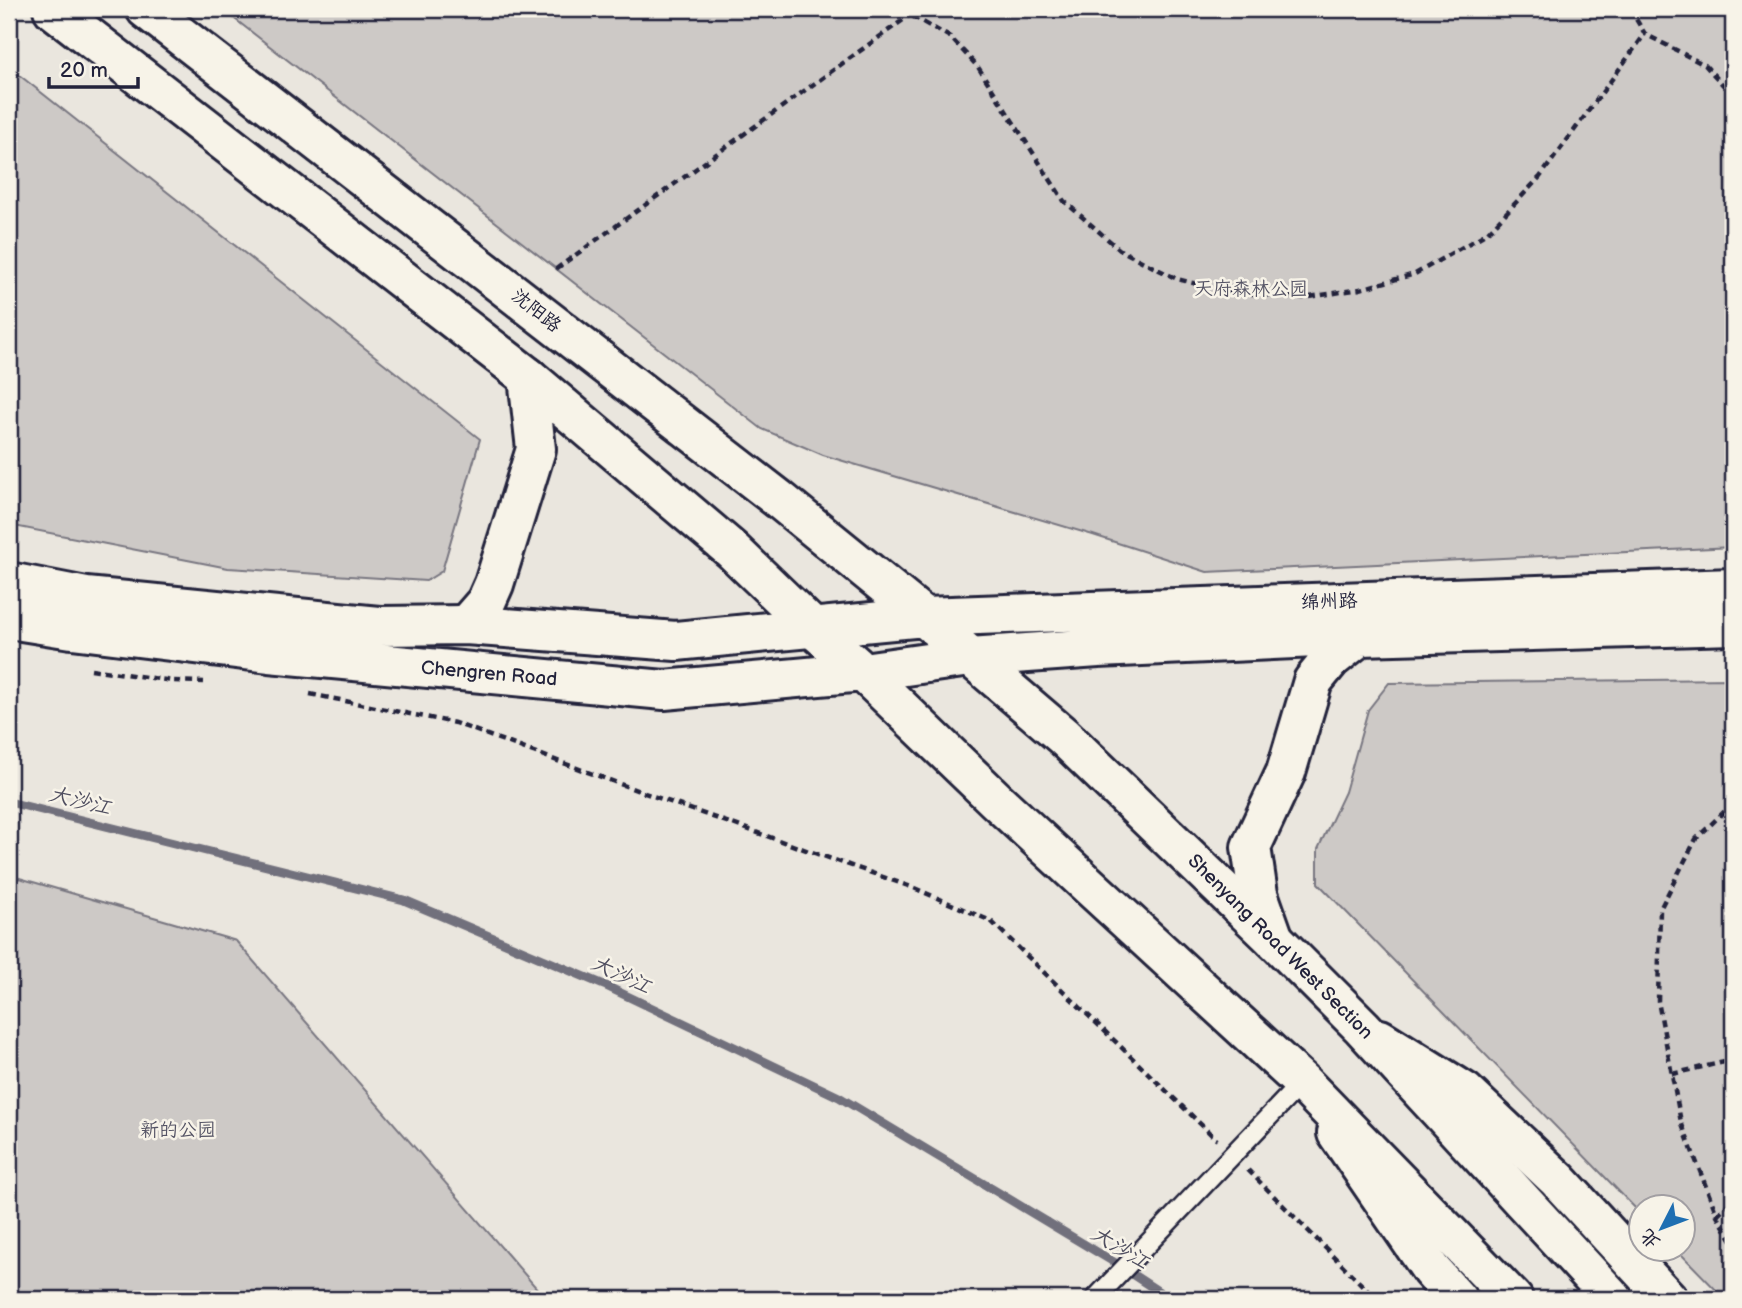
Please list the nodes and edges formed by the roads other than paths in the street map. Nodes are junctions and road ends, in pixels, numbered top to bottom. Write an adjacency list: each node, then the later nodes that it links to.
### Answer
1 (53, 9): 3 (main road)
2 (146, 9): 6 (main road, 沈阳路)
3 (528, 377): 8 (main road); 10 (main road)
4 (9, 582): 8 (main road)
5 (1733, 588): 6 (main road, 绵州路)
6 (924, 617): 10 (main road); 12 (main road, Shenyang Road West Section)
7 (9, 619): 13 (main road, Chengren Road)
8 (466, 625): 10 (main road)
9 (1733, 625): 11 (main road, 绵州路)
10 (813, 628): 13 (main road)
11 (1360, 636): 12 (main road, 绵州路); 14 (main road)
12 (970, 657): 13 (main road, Chengren Road); 14 (main road, Shenyang Road West Section)
13 (863, 672): 16 (main road)
14 (1274, 939): 15 (main road, Shenyang Road West Section)
15 (1362, 1027): 20 (main road, Shenyang Road West Section); 21 (main road)
16 (1302, 1082): 17 (lane); 18 (main road); 19 (main road)
17 (1095, 1299)
18 (1457, 1299)
19 (1513, 1299)
20 (1613, 1299)
21 (1668, 1299)

